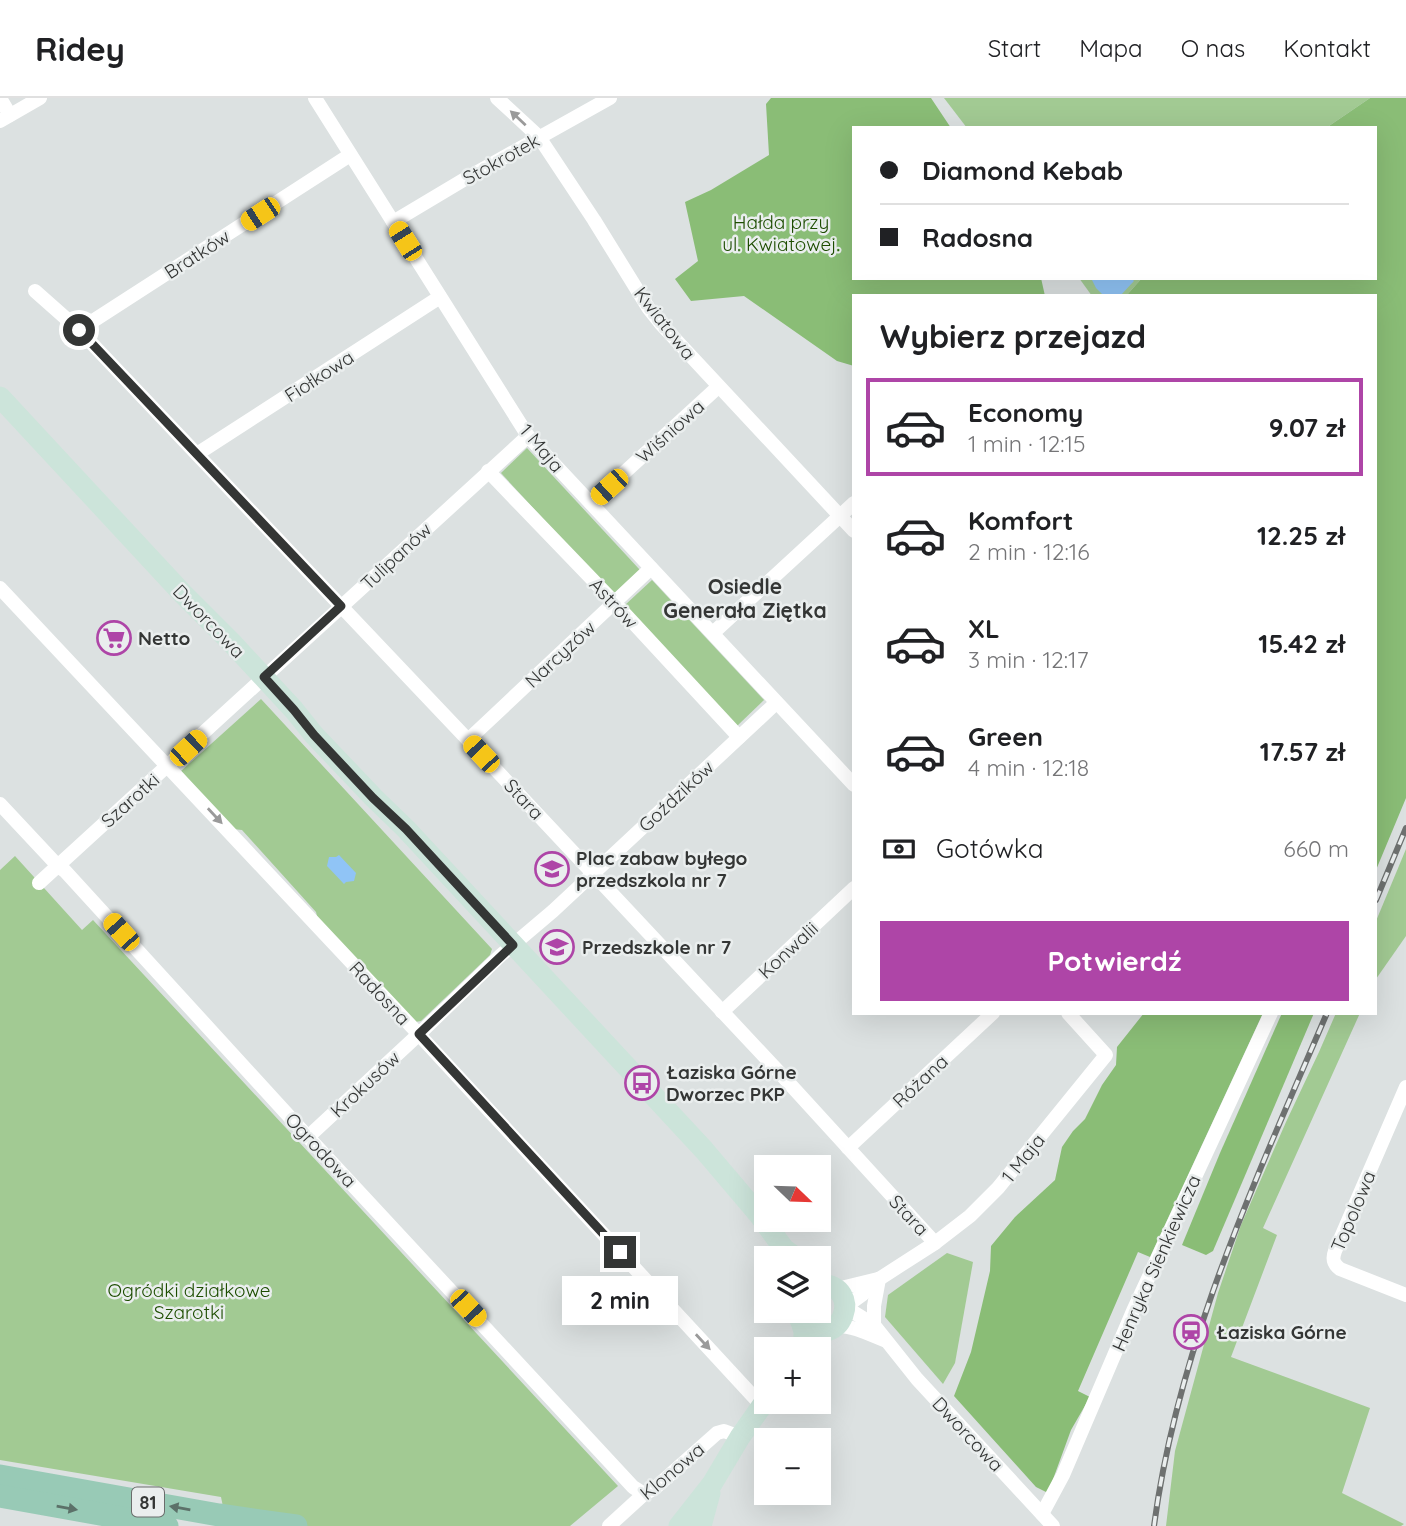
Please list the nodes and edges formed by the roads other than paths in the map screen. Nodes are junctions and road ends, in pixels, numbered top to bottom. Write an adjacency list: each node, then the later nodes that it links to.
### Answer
1 (40, 98): 6 (street)
2 (315, 98): 8 (street, 1 Maja)
3 (497, 98): 7 (street, Kwiatowa, one-way to 3)
4 (610, 98): 7 (street, Stokrotek)
5 (0, 99): 6 (street)
6 (5, 118)
7 (539, 137): 9 (street, Stokrotek); 13 (street, Kwiatowa)
8 (350, 155): 9 (street, 1 Maja); 12 (street, Bratków)
9 (393, 222): 11 (street, 1 Maja)
10 (35, 291): 12 (street, Stara)
11 (440, 298): 15 (street, 1 Maja); 16 (street, Fiołkowa)
12 (79, 330): 16 (street, Stara)
13 (718, 387): 18 (street, Wiśniowa); 20 (street, Kwiatowa)
14 (0, 397): 27 (street, Dworcowa)
15 (528, 436): 17 (street, Tulipanów); 18 (street, 1 Maja)
16 (197, 454): 25 (street, Stara)
17 (488, 471): 24 (street, Astrów); 25 (street, Tulipanów)
18 (591, 503): 22 (street, 1 Maja)
19 (852, 505): 20 (street)
20 (839, 516): 21 (street, Kwiatowa); 26 (street)
21 (852, 529)
22 (651, 568): 24 (street, Narcyzów); 26 (street, 1 Maja)
23 (0, 588): 31 (street)
24 (614, 602): 29 (street, Astrów); 30 (street, Narcyzów)
25 (341, 606): 27 (street, Tulipanów); 30 (street, Stara)
26 (713, 633): 28 (street, 1 Maja)
27 (264, 677): 31 (street, Szarotki); 38 (street, Dworcowa)
28 (776, 702): 29 (street, Goździków); 32 (street, 1 Maja)
29 (739, 737): 35 (street, Goździków)
30 (468, 740): 35 (street, Stara)
31 (168, 766): 34 (street, Szarotki); 43 (street, Radosna, one-way to 43)
32 (852, 783)
33 (0, 804): 34 (street, Ogrodowa)
34 (58, 866): 36 (street, Szarotki); 45 (street, Ogrodowa)
35 (593, 873): 38 (street, Goździków); 39 (street, Stara)
36 (39, 883)
37 (852, 890): 39 (street, Konwalii)
38 (513, 945): 43 (street, Krokusów); 48 (street, Dworcowa)
39 (722, 1012): 46 (street, Stara)
40 (991, 1015): 46 (street, Różana)
41 (1070, 1015): 47 (street, 1 Maja)
42 (1270, 1015): 65 (street, Henryka Sienkiewicza)
43 (419, 1034): 45 (street, Krokusów); 58 (street, Radosna, one-way to 58)
44 (1406, 1087): 50 (street, Topolowa)
45 (308, 1137): 63 (street, Ogrodowa)
46 (848, 1148): 47 (street, Stara)
47 (935, 1243): 49 (street, 1 Maja)
48 (782, 1246)
49 (879, 1279): 51 (street, 1 Maja); 56 (street)
50 (1406, 1295)
51 (831, 1313)
52 (831, 1314): 56 (street, Dworcowa)
53 (831, 1315): 57 (street, Dworcowa)
54 (804, 1323): 55 (street)
55 (823, 1323)
56 (874, 1325): 57 (street, Dworcowa)
57 (885, 1340): 65 (street, Dworcowa)
58 (754, 1392)
59 (756, 1414): 60 (street)
60 (740, 1437): 62 (street); 63 (street, Klonowa)
61 (0, 1476): 67 (main road, 81, one-way to 61)
62 (712, 1484): 69 (street); 70 (street)
63 (644, 1493): 68 (street, Klonowa)
64 (0, 1496): 66 (main road, 81, one-way to 66)
65 (1042, 1514): 71 (street, Dworcowa)
66 (167, 1526)
67 (296, 1526)
68 (609, 1526)
69 (679, 1526)
70 (701, 1526)
71 (1053, 1526)

